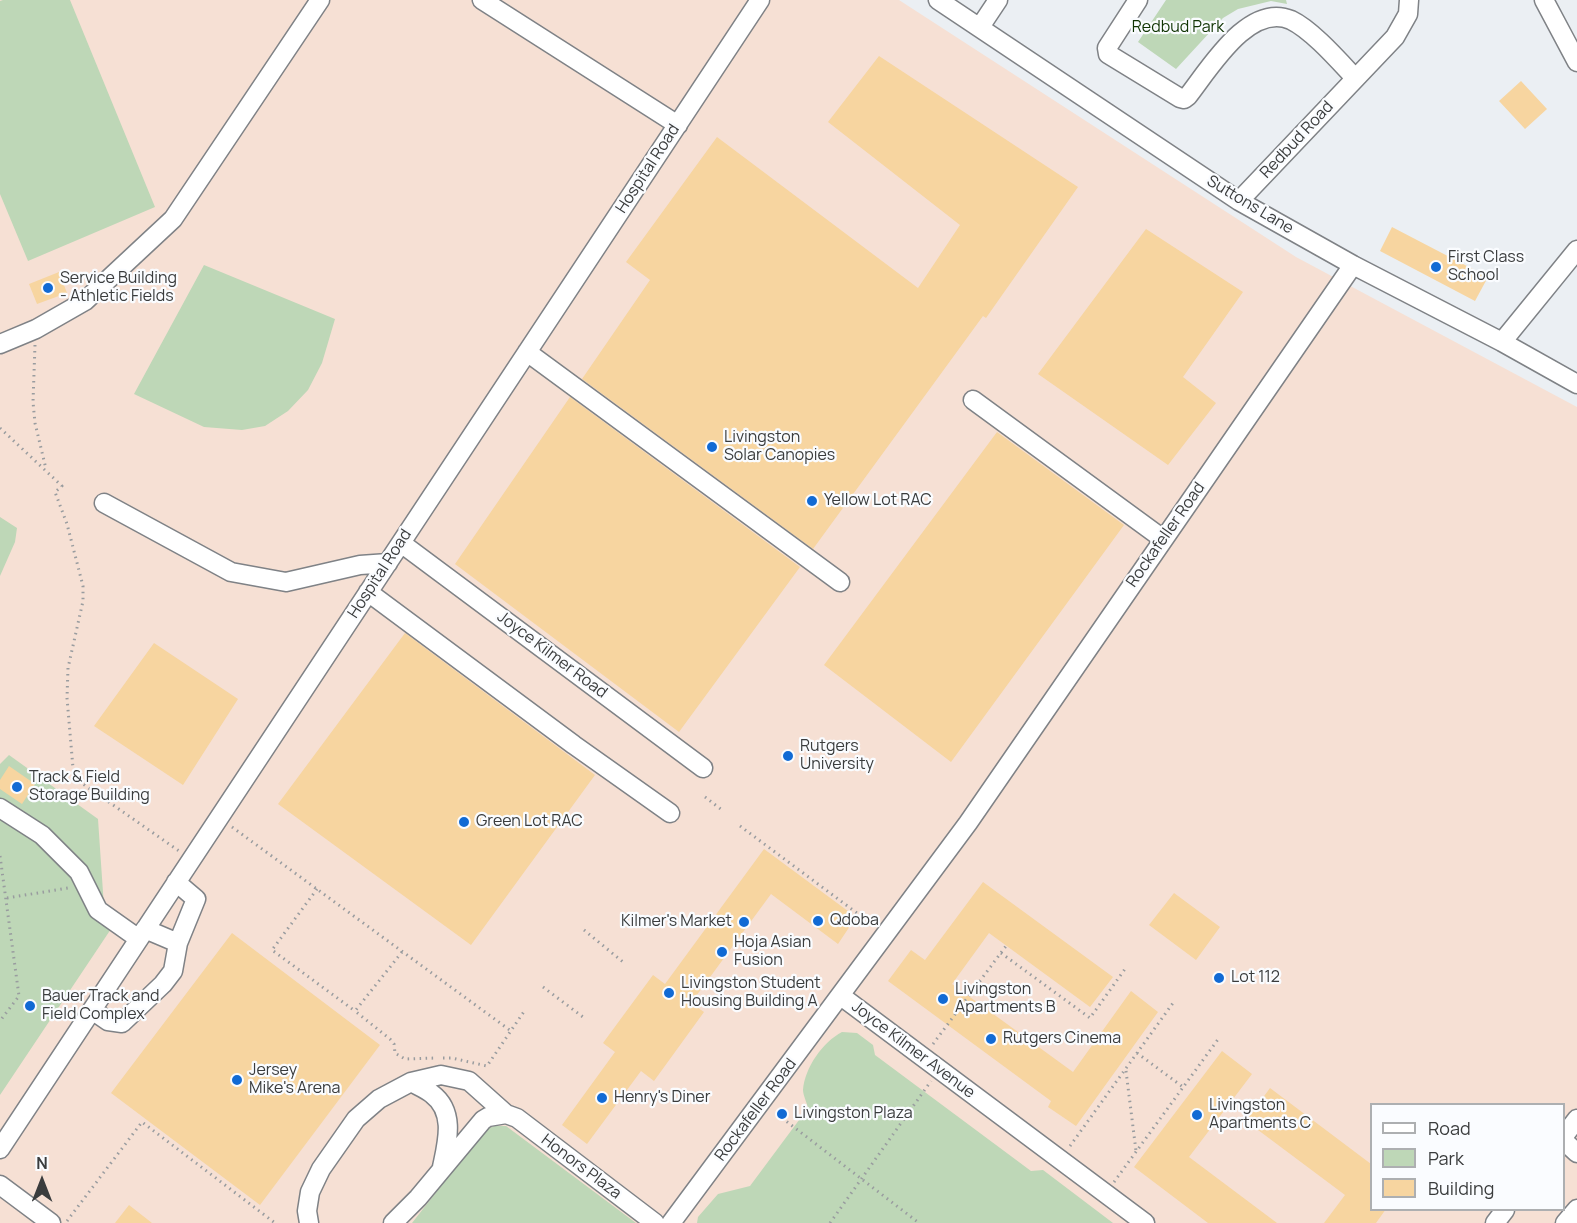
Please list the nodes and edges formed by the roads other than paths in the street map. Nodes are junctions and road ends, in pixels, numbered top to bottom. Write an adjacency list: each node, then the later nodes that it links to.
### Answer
1 (320, 0): 17 (street)
2 (482, 0): 12 (street)
3 (760, 0): 12 (street, Hospital Road)
4 (938, 0): 9 (street, Suttons Lane)
5 (998, 0): 9 (street)
6 (1138, 0): 11 (street)
7 (1409, 0): 11 (street, Redbud Road)
8 (1544, 0): 10 (street)
9 (980, 27): 13 (street, Suttons Lane)
10 (1577, 62)
11 (1355, 78): 13 (street, Redbud Road)
12 (678, 125): 18 (street, Hospital Road)
13 (1239, 201): 15 (street, Suttons Lane)
14 (1577, 250): 16 (street)
15 (1353, 265): 16 (street, Suttons Lane); 22 (street, Rockafeller Road)
16 (1502, 342): 19 (street, Suttons Lane)
17 (0, 344)
18 (527, 352): 23 (street, Hospital Road); 25 (street)
19 (1577, 384)
20 (973, 400): 22 (street)
21 (104, 503): 24 (street)
22 (1163, 539): 28 (street, Rockafeller Road)
23 (401, 543): 24 (street, Hospital Road); 27 (street, Joyce Kilmer Road)
24 (388, 563): 26 (street, Hospital Road)
25 (840, 582)
26 (368, 592): 30 (street); 31 (street, Hospital Road)
27 (703, 768)
28 (980, 805): 34 (street, Joyce Kilmer Avenue)
29 (0, 808): 32 (street)
30 (670, 813)
31 (176, 882): 32 (street, Hospital Road); 33 (street)
32 (142, 934): 33 (street); 35 (street, Hospital Road)
33 (178, 943): 35 (street)
34 (841, 996): 50 (street, Rockafeller Road); 51 (street, Joyce Kilmer Avenue)
35 (92, 1010): 41 (street, Hospital Road)
36 (411, 1082): 37 (street, Honors Plaza); 43 (street); 47 (street, Honors Plaza)
37 (506, 1114): 43 (street); 49 (street, Honors Plaza)
38 (1577, 1119): 39 (street)
39 (1565, 1134)
40 (1565, 1143): 42 (street)
41 (0, 1149)
42 (1577, 1153)
43 (441, 1170): 48 (street)
44 (0, 1185): 46 (street)
45 (1577, 1209): 52 (street)
46 (59, 1222)
47 (309, 1223)
48 (393, 1223)
49 (655, 1223)
50 (672, 1223)
51 (1145, 1223)
52 (1565, 1223)

